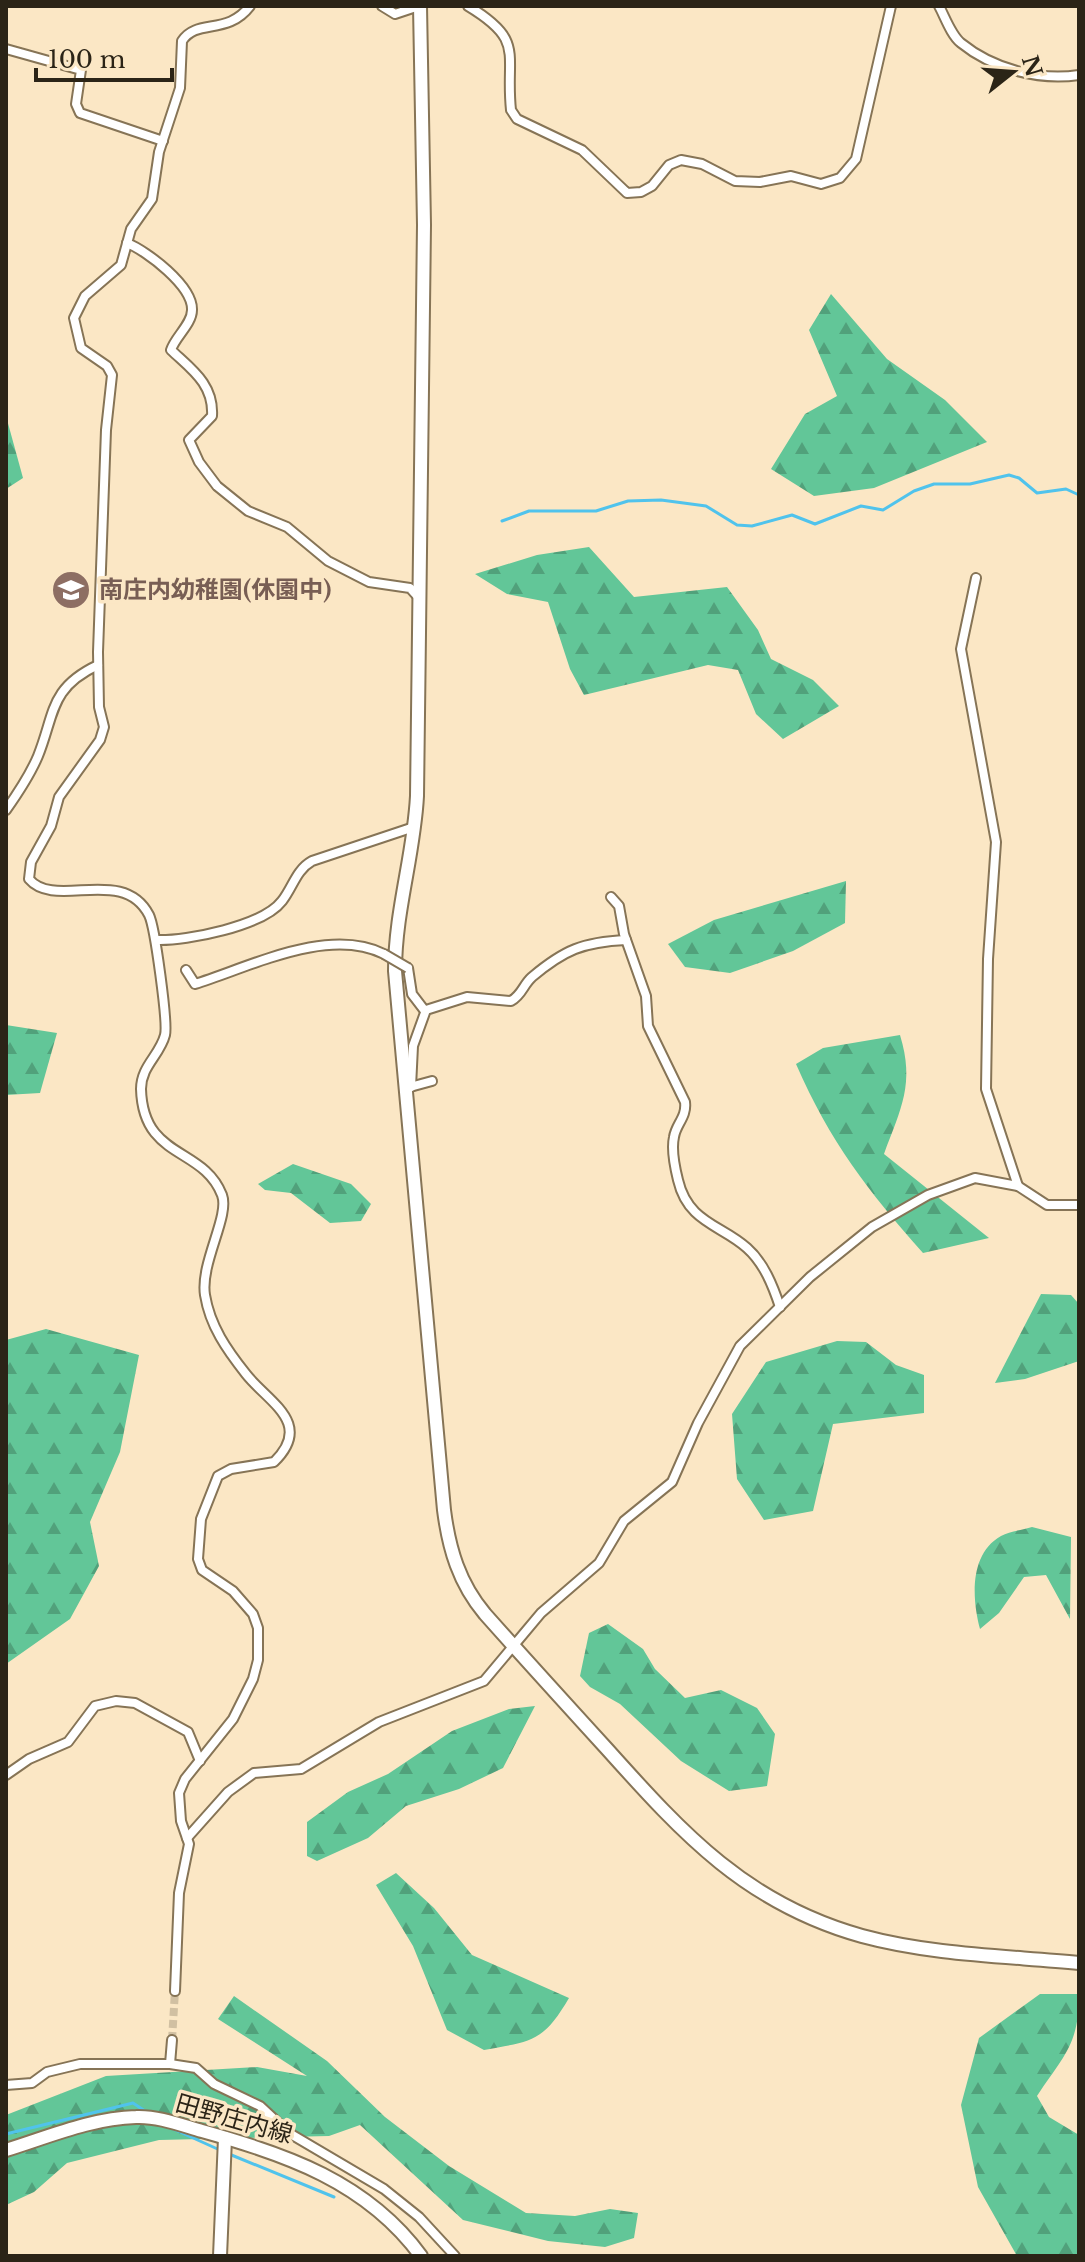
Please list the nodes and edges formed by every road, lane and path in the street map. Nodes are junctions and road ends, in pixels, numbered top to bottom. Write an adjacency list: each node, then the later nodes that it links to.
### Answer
1 (250, 6): 9 (street)
2 (382, 6): 3 (street)
3 (419, 6): 12 (street)
4 (468, 6): 5 (street)
5 (891, 6)
6 (939, 6): 8 (street)
7 (6, 49): 9 (street)
8 (1079, 75)
9 (163, 141): 10 (street)
10 (127, 243): 12 (street); 13 (street)
11 (976, 578): 23 (street)
12 (420, 599): 15 (street)
13 (98, 665): 14 (street); 17 (street)
14 (6, 810)
15 (415, 827): 17 (street); 22 (street)
16 (611, 897): 18 (street)
17 (157, 940): 27 (street)
18 (626, 940): 20 (street); 25 (street)
19 (186, 970): 20 (street, bridge)
20 (425, 1011): 22 (street)
21 (432, 1081): 22 (street)
22 (408, 1087): 26 (street)
23 (1018, 1186): 24 (street); 25 (street)
24 (1078, 1205)
25 (780, 1307): 26 (street)
26 (514, 1647): 29 (street); 30 (street)
27 (200, 1761): 28 (street); 29 (street)
28 (6, 1775)
29 (187, 1838): 31 (street)
30 (1079, 1963)
31 (175, 1991)
32 (172, 2040): 33 (street)
33 (170, 2064): 34 (street); 39 (street)
34 (6, 2085)
35 (225, 2138): 36 (street, 田野庄内線); 37 (street); 38 (street, 田野庄内線)
36 (6, 2150)
37 (220, 2256)
38 (421, 2256)
39 (455, 2256)

